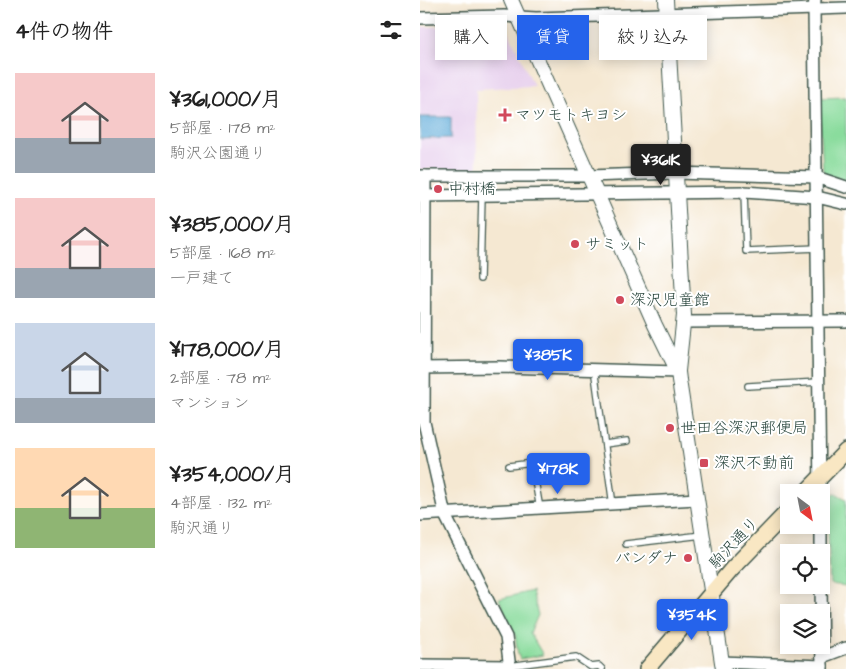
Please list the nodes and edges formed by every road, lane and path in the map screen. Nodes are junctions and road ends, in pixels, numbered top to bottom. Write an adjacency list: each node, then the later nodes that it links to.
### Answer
1 (511, 0): 5 (street)
2 (814, 4): 3 (street); 4 (street); 13 (street)
3 (667, 7): 6 (street); 10 (street)
4 (846, 8)
5 (518, 15)
6 (572, 15)
7 (517, 16): 8 (street)
8 (420, 18)
9 (538, 60): 12 (street)
10 (675, 174): 12 (street); 13 (street); 16 (street)
11 (423, 176): 12 (street); 19 (street)
12 (589, 176): 17 (street)
13 (816, 177): 14 (street); 20 (street)
14 (846, 187)
15 (744, 192): 16 (street); 20 (street); 22 (lane)
16 (676, 193): 17 (street); 26 (street)
17 (597, 194): 18 (street); 29 (street)
18 (482, 195): 19 (street); 23 (lane)
19 (422, 196): 27 (street)
20 (817, 197): 21 (street); 22 (street)
21 (846, 204)
22 (818, 248): 24 (street)
23 (480, 279)
24 (818, 320): 25 (street); 26 (street); 30 (street)
25 (846, 321)
26 (683, 322): 29 (street)
27 (422, 368): 28 (street); 41 (street)
28 (594, 368): 29 (street); 33 (lane)
29 (678, 372): 38 (street)
30 (819, 382): 31 (lane); 36 (street)
31 (748, 386)
32 (627, 441): 33 (lane)
33 (604, 444): 39 (lane)
34 (846, 451): 37 (main road)
35 (509, 466): 40 (lane)
36 (820, 484)
37 (821, 484)
38 (697, 500): 39 (street); 44 (street)
39 (613, 505): 40 (street)
40 (540, 509): 41 (street)
41 (445, 515): 42 (street); 53 (street)
42 (420, 516)
43 (780, 519): 46 (main road, 駒沢通り)
44 (702, 535): 45 (lane); 46 (street)
45 (626, 544)
46 (712, 592): 51 (street); 55 (main road, 駒沢通り)
47 (821, 594): 49 (street)
48 (846, 648): 49 (street)
49 (822, 664): 51 (street)
50 (420, 665): 52 (street)
51 (722, 665)
52 (445, 667): 53 (street)
53 (510, 668): 54 (lane)
54 (602, 669)
55 (647, 669)

